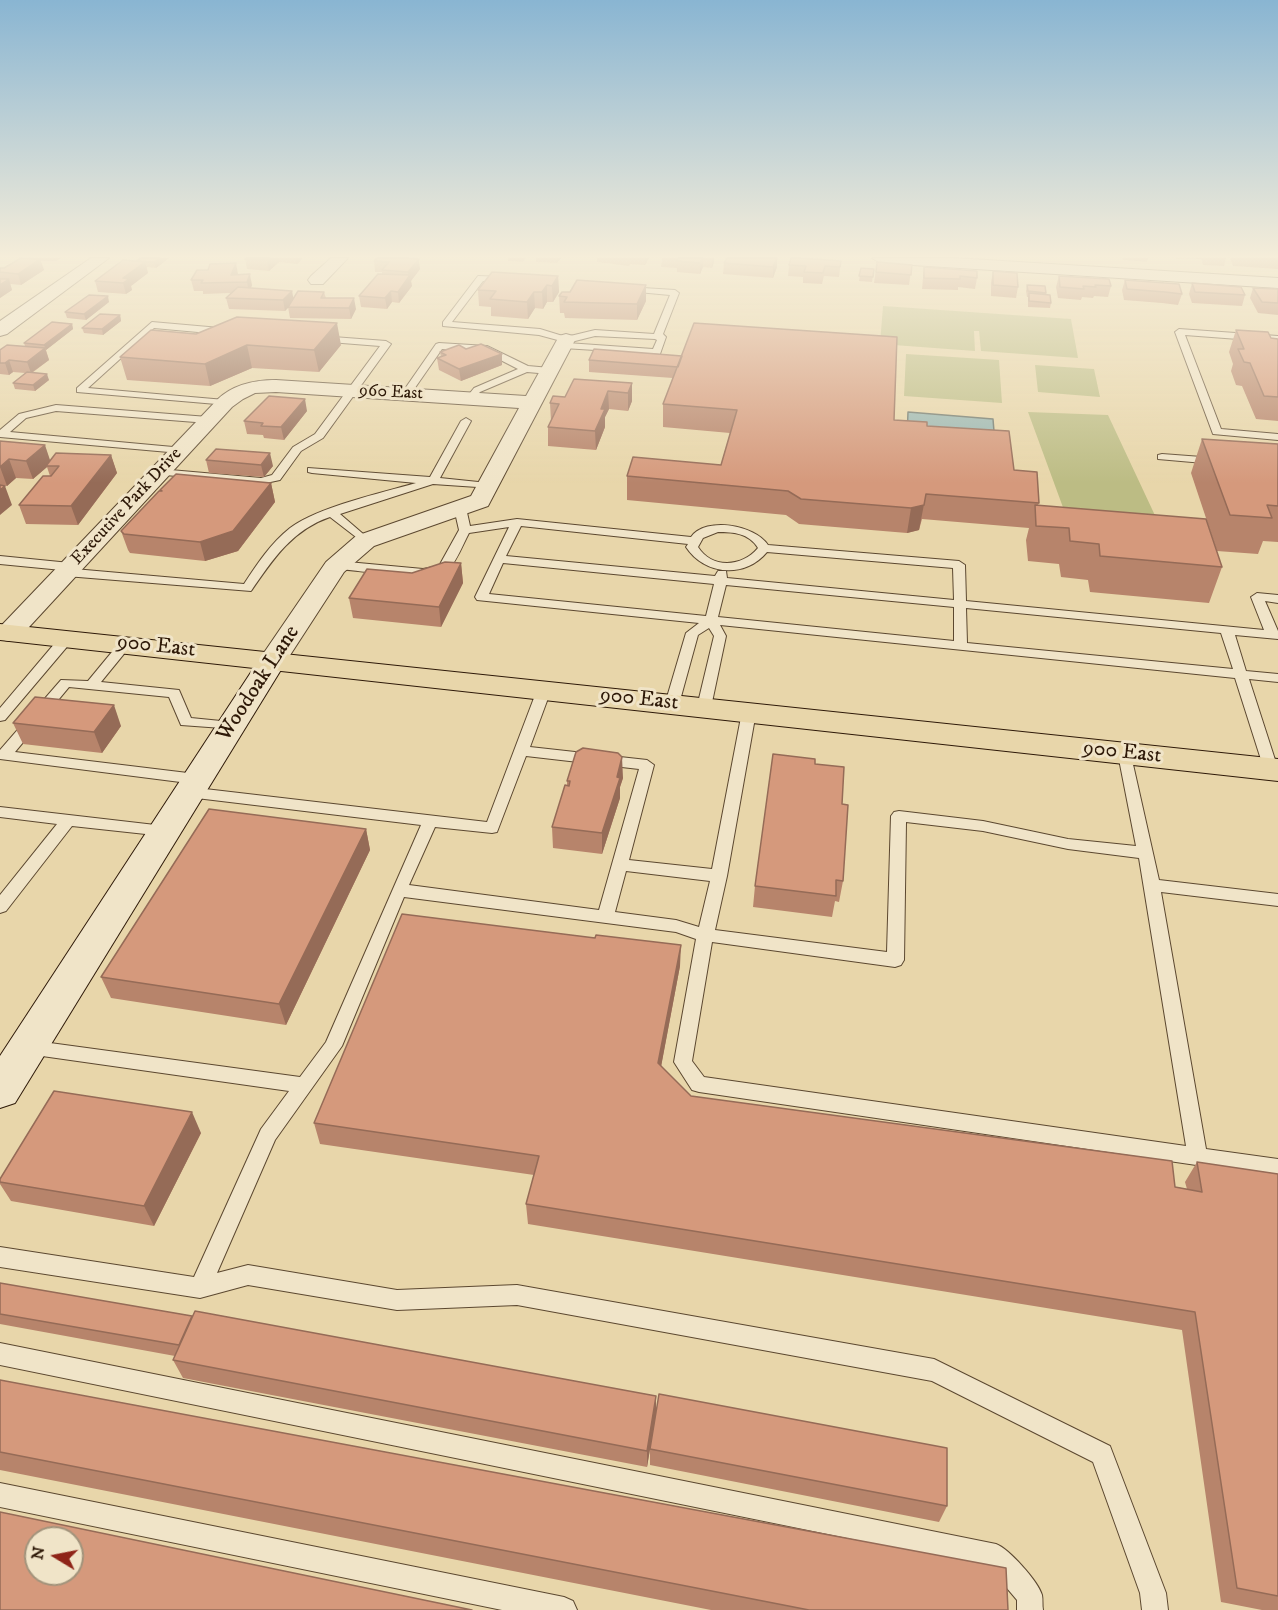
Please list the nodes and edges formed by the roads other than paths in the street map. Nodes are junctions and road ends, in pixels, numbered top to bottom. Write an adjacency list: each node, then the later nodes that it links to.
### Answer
1 (143, 333): 9 (lane)
2 (214, 333): 14 (lane)
3 (543, 333): 15 (lane)
4 (595, 333): 15 (lane)
5 (597, 333): 10 (lane)
6 (659, 333): 10 (lane)
7 (1179, 333): 26 (lane)
8 (1195, 333): 13 (lane)
9 (139, 337): 12 (lane); 22 (lane)
10 (657, 337): 15 (lane)
11 (315, 338): 19 (lane)
12 (170, 339)
13 (1278, 339)
14 (191, 341)
15 (565, 343): 17 (street, Woodoak Lane)
16 (526, 369): 17 (lane); 20 (lane); 21 (lane)
17 (550, 371): 23 (street, Woodoak Lane)
18 (249, 388): 19 (street, 960 East); 22 (street, Executive Park Drive)
19 (351, 392): 20 (street, 960 East); 31 (lane)
20 (406, 393): 21 (street, 960 East)
21 (471, 398): 23 (street, 960 East)
22 (225, 403): 24 (street, Executive Park Drive)
23 (533, 403): 33 (street, Woodoak Lane)
24 (208, 420): 27 (street, Executive Park Drive); 27 (lane)
25 (466, 421): 32 (lane)
26 (1278, 436)
27 (180, 450): 31 (street, Executive Park Drive)
28 (1162, 457): 29 (lane)
29 (1232, 463)
30 (312, 470): 32 (lane)
31 (159, 472): 44 (street, Executive Park Drive)
32 (433, 481): 33 (lane); 34 (lane)
33 (488, 486): 35 (street, Woodoak Lane)
34 (332, 513): 37 (lane); 44 (lane)
35 (462, 519): 36 (lane); 37 (street, Woodoak Lane); 42 (lane)
36 (517, 522): 38 (lane); 40 (lane)
37 (365, 541): 42 (street, Woodoak Lane)
38 (693, 541): 39 (lane); 43 (lane)
39 (764, 549): 43 (lane); 47 (lane)
40 (499, 559): 45 (lane); 48 (lane)
41 (0, 560): 44 (lane)
42 (337, 565): 55 (street, Woodoak Lane)
43 (724, 567): 45 (lane)
44 (68, 569): 50 (street, Executive Park Drive)
45 (720, 582): 47 (lane); 48 (lane)
46 (1278, 599): 51 (lane)
47 (960, 605): 49 (lane); 54 (lane)
48 (711, 621): 54 (lane); 60 (lane); 61 (lane)
49 (1227, 631): 51 (lane); 56 (lane)
50 (4, 632): 52 (main road, 900 East)
51 (1275, 635)
52 (66, 639): 53 (main road, 900 East); 63 (lane)
53 (126, 644): 55 (main road, 900 East); 58 (lane)
54 (961, 646): 56 (lane)
55 (273, 660): 59 (main road, 900 East); 64 (street, Woodoak Lane)
56 (1241, 674): 57 (lane); 67 (lane)
57 (1278, 678)
58 (92, 685): 64 (lane); 68 (lane)
59 (544, 690): 60 (main road, 900 East); 65 (lane)
60 (672, 704): 61 (main road, 900 East)
61 (704, 707): 62 (main road, 900 East)
62 (749, 712): 66 (main road, 900 East); 75 (lane)
63 (0, 717)
64 (231, 726): 68 (street, Woodoak Lane)
65 (520, 751): 71 (lane); 74 (lane)
66 (1125, 754): 67 (main road, 900 East); 73 (lane)
67 (1274, 769)
68 (192, 786): 71 (lane); 72 (street, Woodoak Lane)
69 (0, 812): 70 (lane)
70 (68, 820): 72 (lane); 79 (lane)
71 (430, 821): 77 (lane)
72 (164, 831): 82 (street, Woodoak Lane)
73 (1146, 853): 76 (lane); 81 (lane)
74 (619, 864): 75 (lane); 80 (lane)
75 (719, 876): 81 (lane)
76 (1152, 885): 78 (lane); 85 (lane)
77 (399, 891): 80 (lane); 83 (lane)
78 (1278, 900)
79 (0, 907)
80 (606, 916): 81 (lane)
81 (705, 935): 85 (lane)
82 (28, 1047): 83 (lane); 84 (street, Woodoak Lane)
83 (304, 1085): 88 (lane)
84 (0, 1091)
85 (1197, 1156): 86 (lane)
86 (1278, 1168)
87 (0, 1257): 88 (lane)
88 (200, 1288): 93 (lane)
89 (0, 1354): 92 (lane)
90 (0, 1495): 91 (lane)
91 (564, 1610)
92 (1030, 1610)
93 (1155, 1610)

